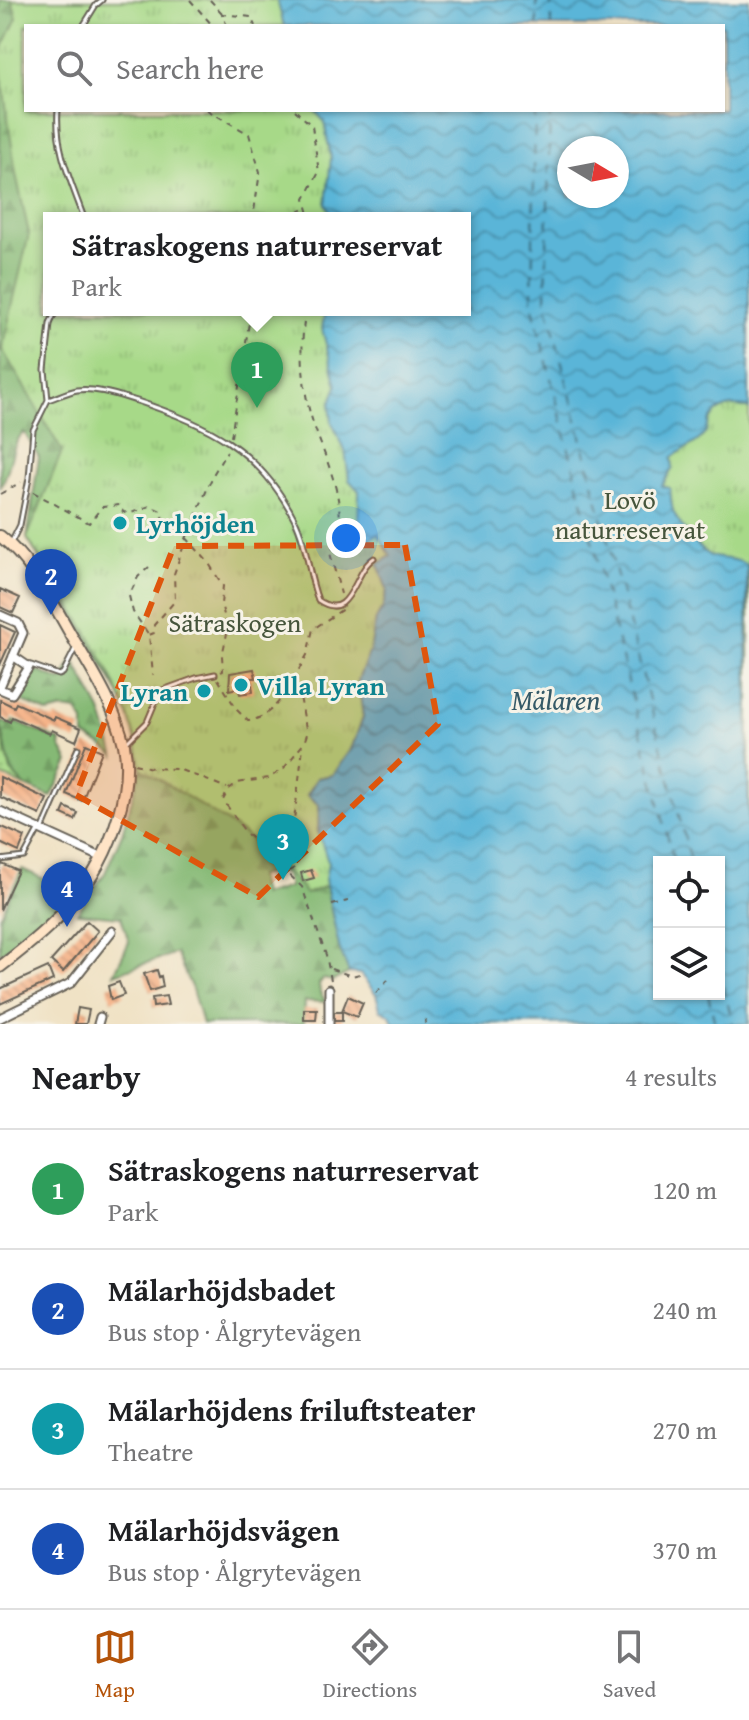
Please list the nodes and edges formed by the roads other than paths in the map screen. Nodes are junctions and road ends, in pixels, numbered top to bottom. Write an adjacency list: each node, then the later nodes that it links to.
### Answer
1 (102, 0): 2 (lane)
2 (84, 24)
3 (58, 112): 4 (lane)
4 (82, 212)
5 (53, 316): 6 (lane)
6 (48, 400): 8 (lane); 9 (lane)
7 (0, 536): 8 (street)
8 (10, 544): 11 (street)
9 (374, 558)
10 (0, 615): 12 (street)
11 (77, 646): 13 (lane); 16 (street)
12 (13, 656): 13 (street); 15 (street)
13 (29, 667): 15 (street)
14 (215, 674): 16 (lane)
15 (0, 688)
16 (124, 746): 20 (street)
17 (78, 748): 19 (lane)
18 (0, 811): 19 (street)
19 (41, 829): 20 (street); 21 (lane)
20 (103, 858): 23 (street)
21 (0, 860)
22 (112, 931): 25 (street)
23 (0, 967)
24 (329, 989): 26 (street)
25 (0, 1018)
26 (329, 1024)

